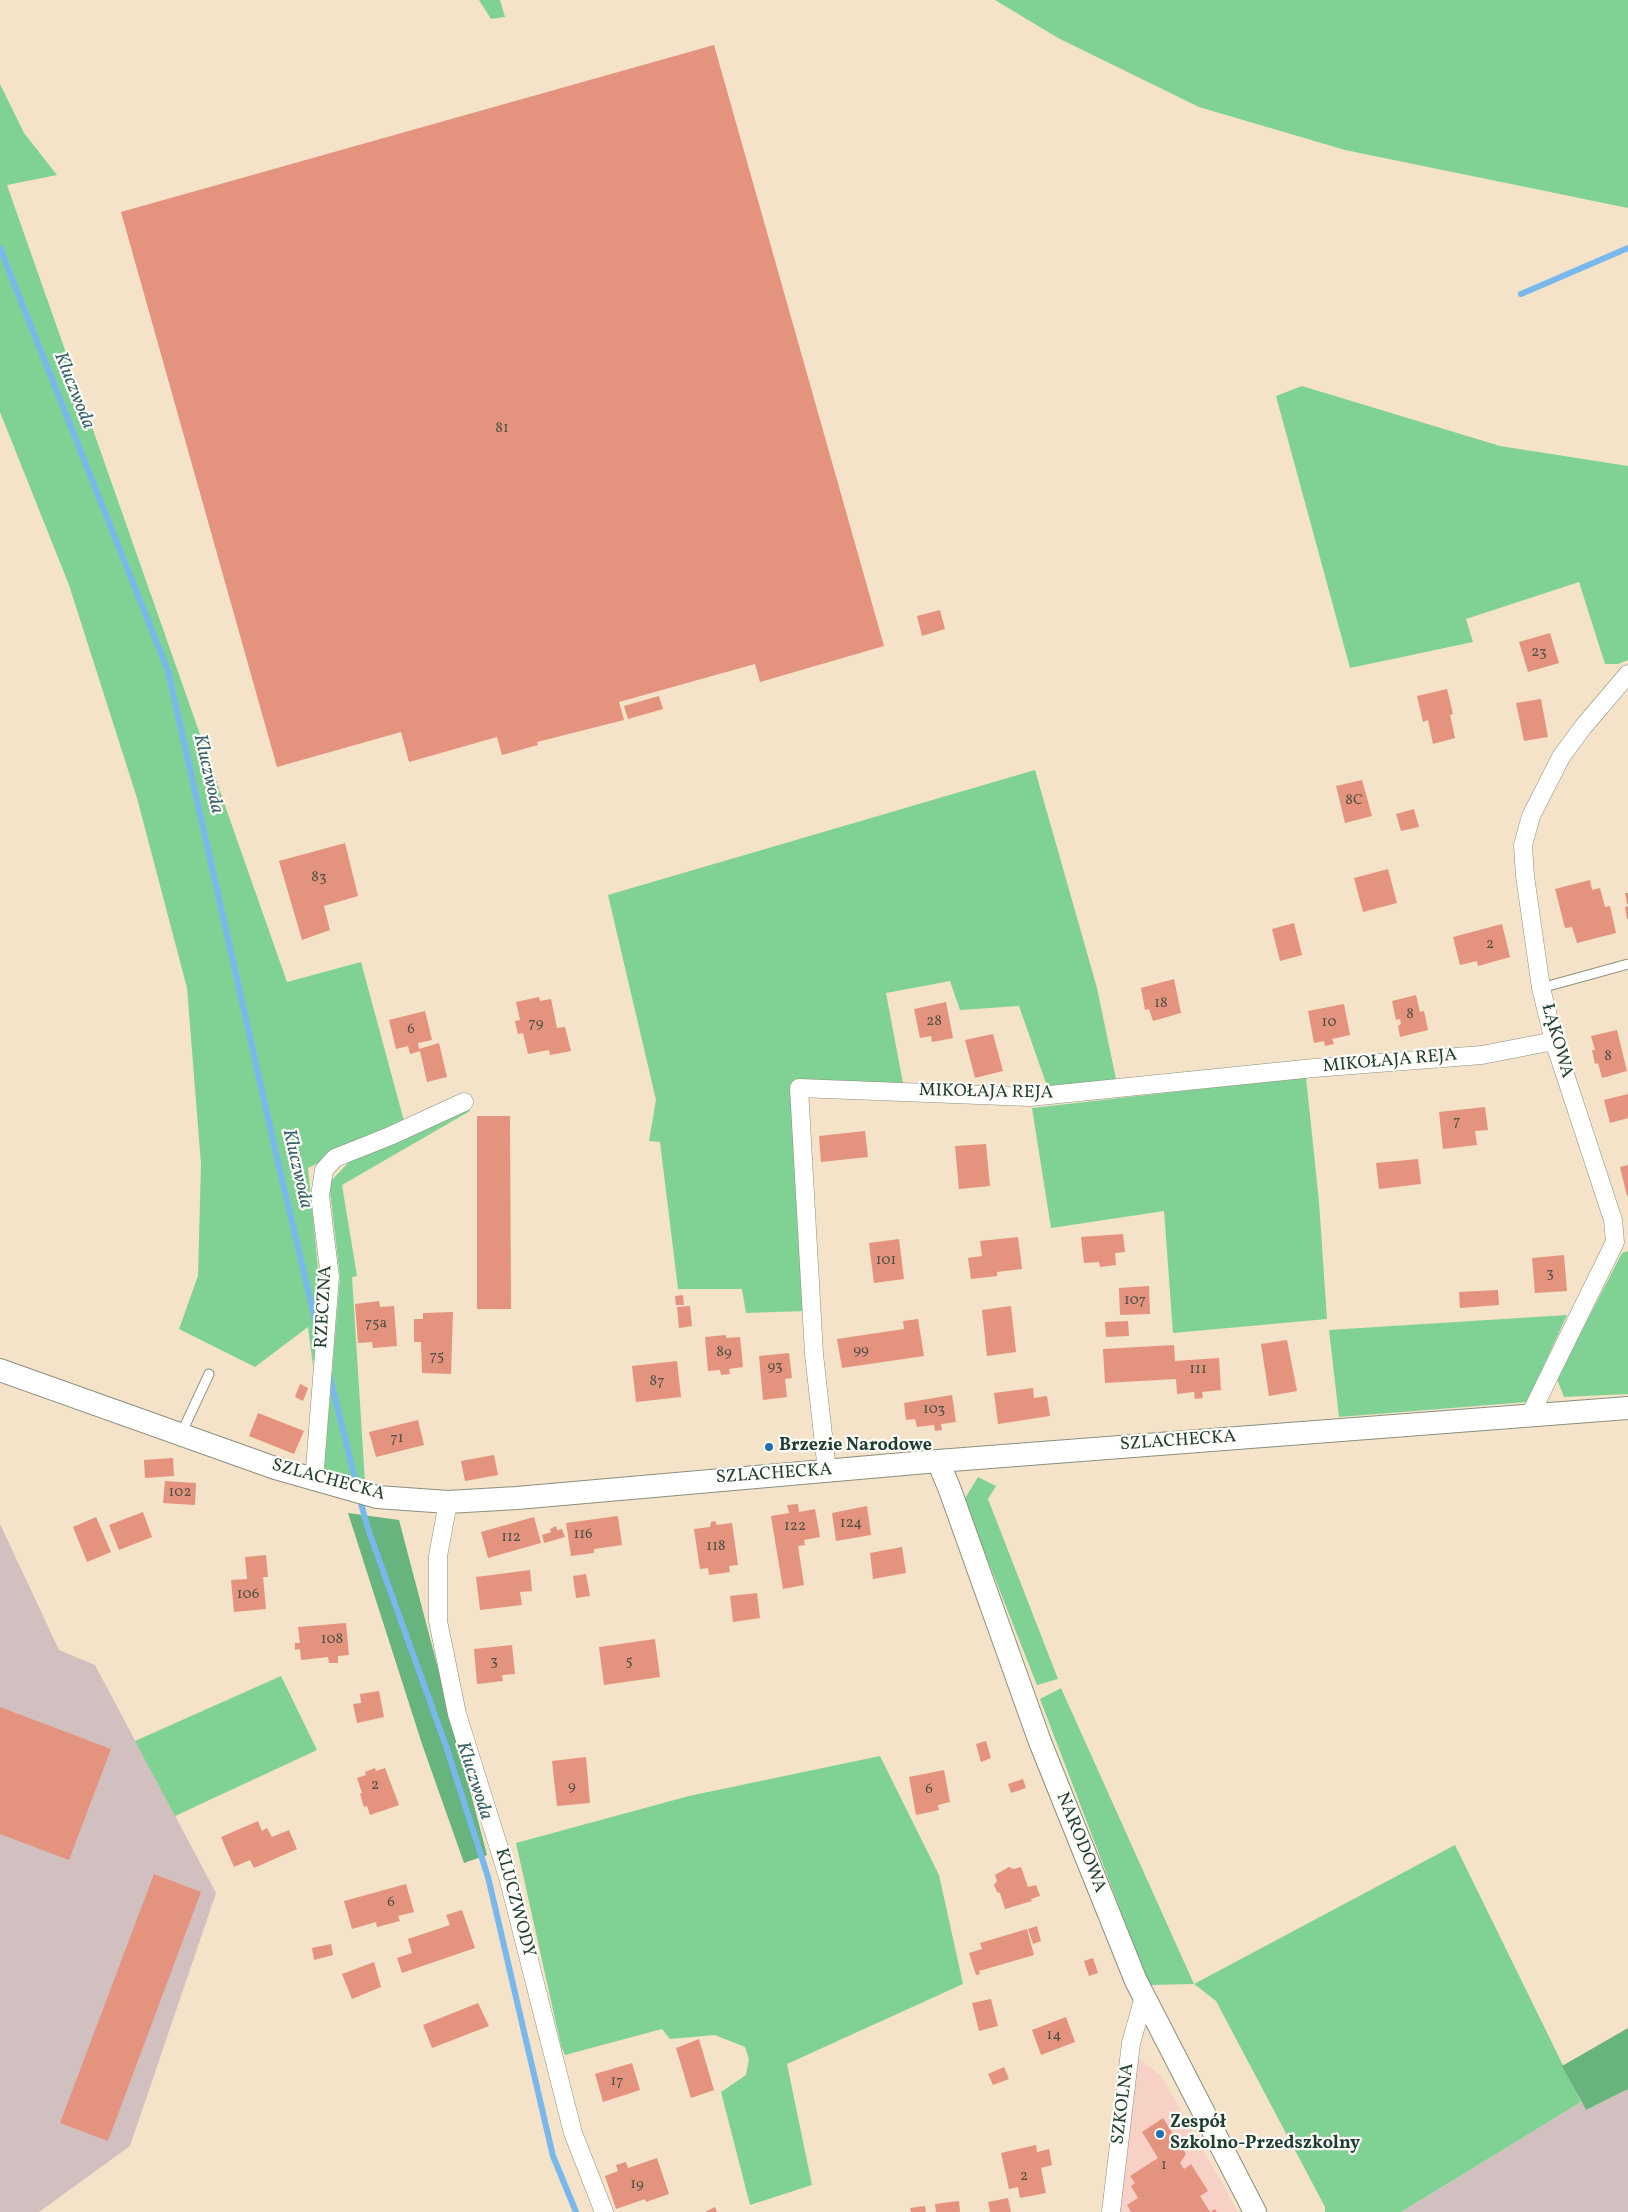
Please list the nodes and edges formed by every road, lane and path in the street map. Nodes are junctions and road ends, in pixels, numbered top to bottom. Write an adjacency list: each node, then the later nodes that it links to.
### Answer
1 (1628, 674): 3 (street, ŁĄKOWA)
2 (1628, 964): 3 (lane)
3 (1541, 988): 4 (street, ŁĄKOWA)
4 (1554, 1041): 9 (street, ŁĄKOWA); 12 (street, MIKOŁAJA REJA)
5 (464, 1102): 13 (street, RZECZNA)
6 (0, 1370): 10 (street, SZLACHECKA)
7 (208, 1374): 10 (lane)
8 (1628, 1408): 9 (street, SZLACHECKA)
9 (1530, 1415): 11 (street, SZLACHECKA)
10 (180, 1434): 13 (street, SZLACHECKA)
11 (938, 1461): 12 (street, SZLACHECKA); 15 (street, NARODOWA)
12 (827, 1471): 14 (street, SZLACHECKA)
13 (322, 1483): 14 (street, SZLACHECKA)
14 (448, 1502): 16 (street, KLUCZWODY)
15 (1144, 1998): 17 (street, SZKOLNA); 18 (street, NARODOWA)
16 (604, 2212)
17 (1111, 2212)
18 (1255, 2212)

